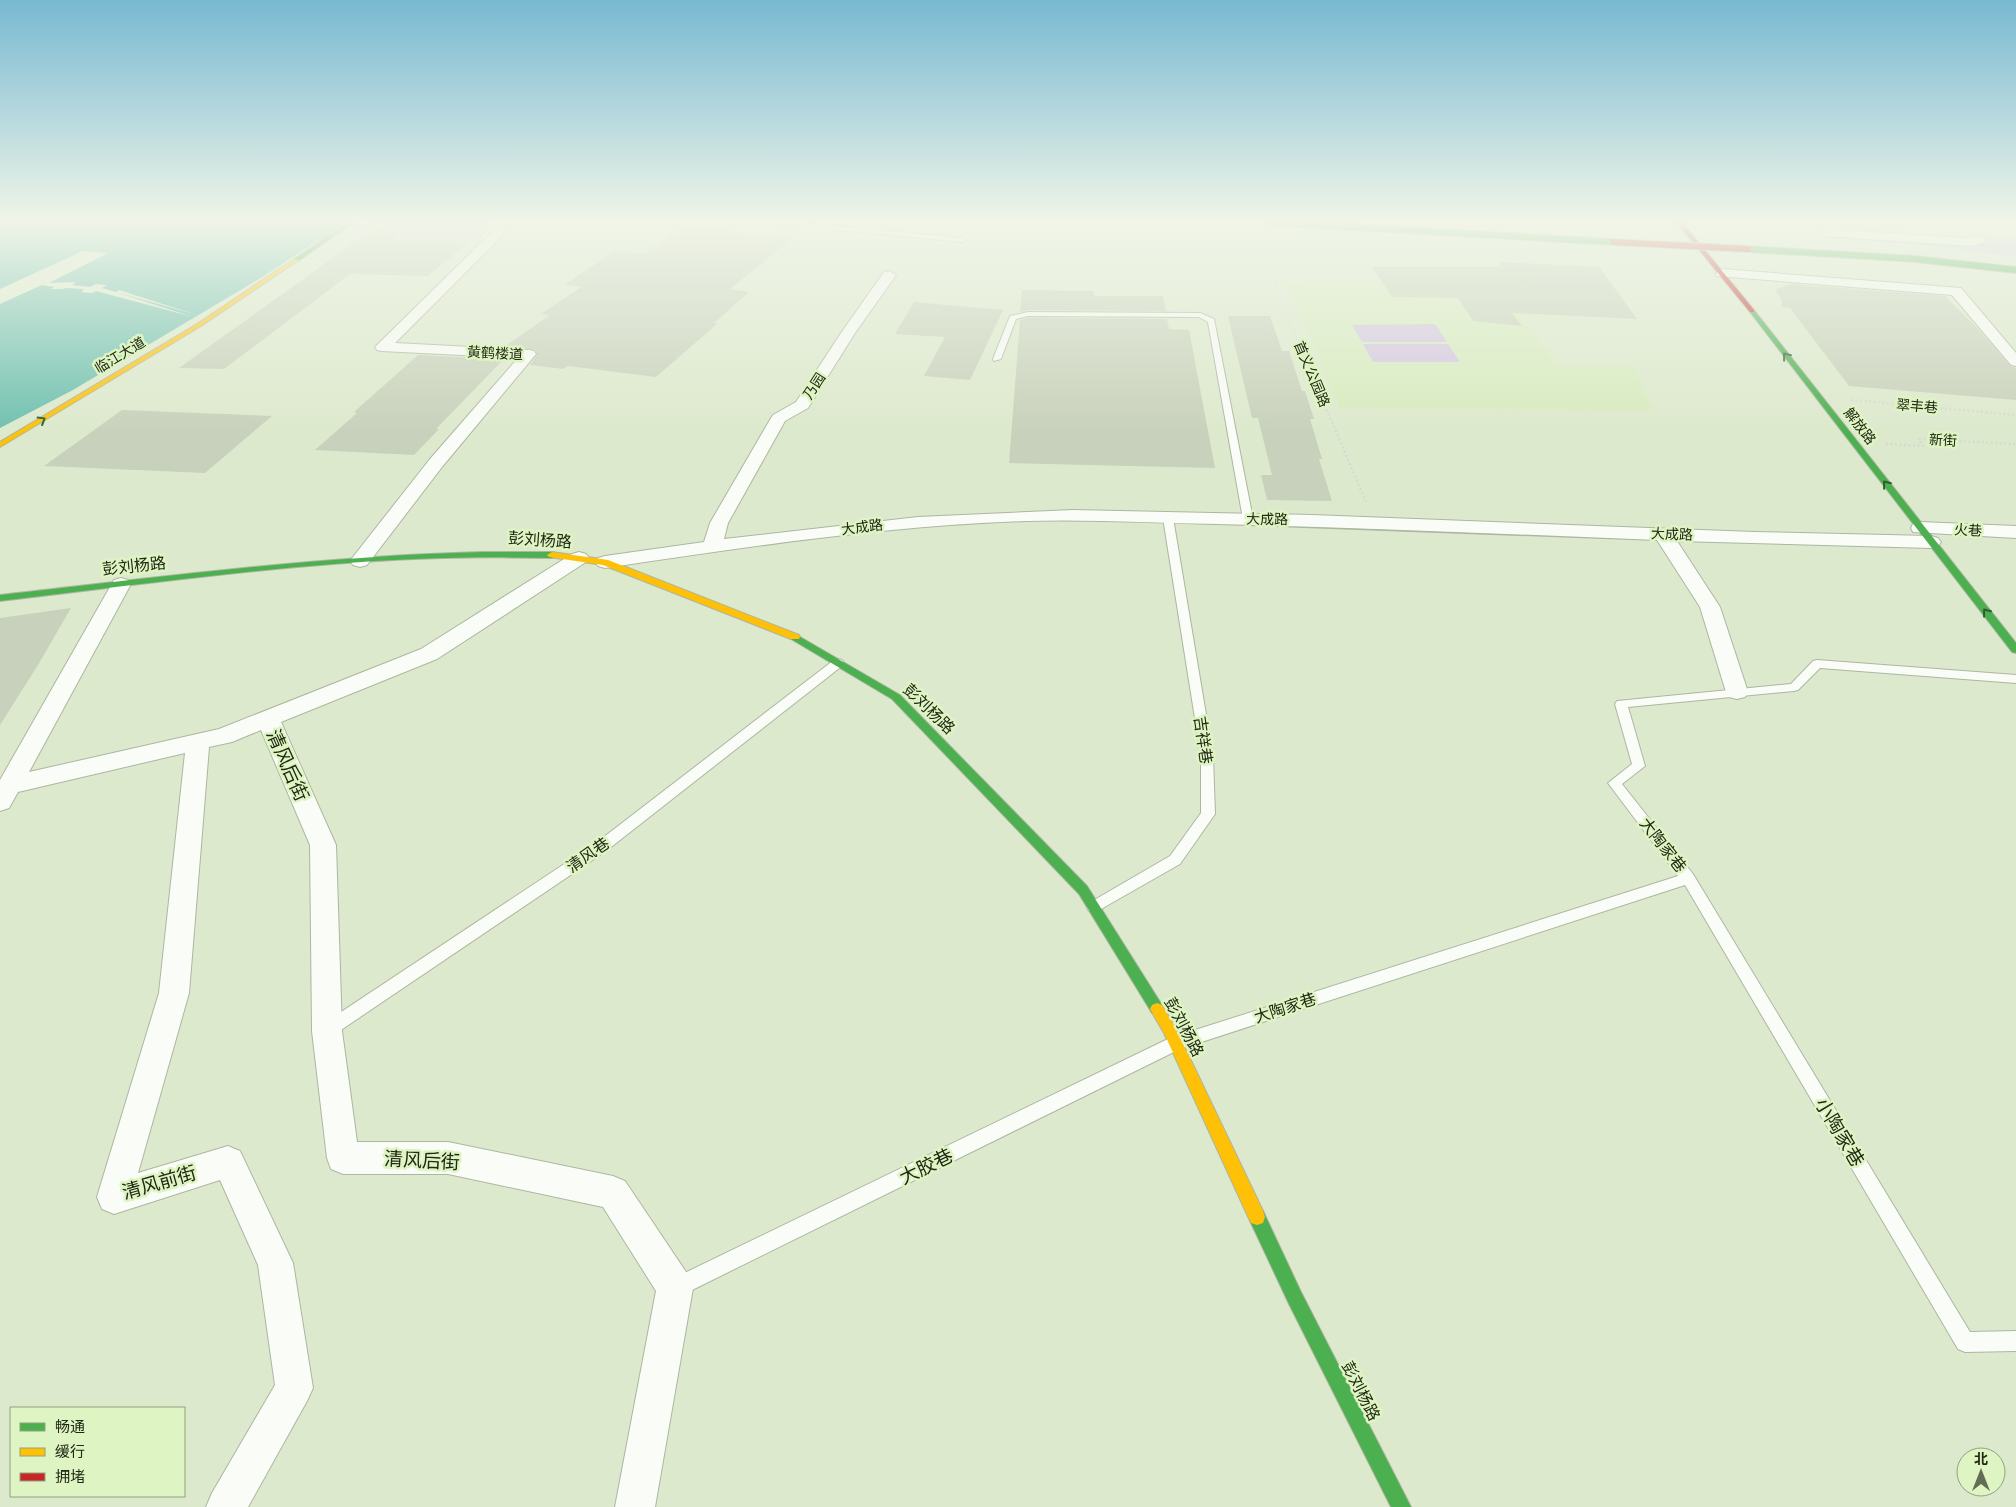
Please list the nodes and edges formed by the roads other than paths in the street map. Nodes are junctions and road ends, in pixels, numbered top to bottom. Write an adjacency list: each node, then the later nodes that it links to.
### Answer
1 (249, 292): 10 (main road, 临江大道, one-way to 1)
2 (440, 292): 18 (street, 黄鹤楼道)
3 (877, 292): 16 (street, 乃园)
4 (1738, 292): 15 (main road, 解放路, one-way to 4)
5 (1957, 292): 6 (street)
6 (1991, 331): 7 (street); 9 (street)
7 (2008, 333)
8 (997, 360): 12 (lane)
9 (2016, 362)
10 (0, 445)
11 (1168, 518): 12 (street, 大成路); 16 (street, 大成路); 30 (lane, 吉祥巷)
12 (1248, 519): 14 (street, 大成路)
13 (2016, 532): 15 (street, 火巷)
14 (1663, 534): 15 (street, 大成路); 25 (street)
15 (1925, 535): 22 (main road, 解放路, one-way to 15)
16 (713, 546): 19 (street, 大成路)
17 (579, 558): 18 (main road, 彭刘杨路); 19 (main road, 彭刘杨路); 26 (street, 清风后街)
18 (360, 561): 20 (main road, 彭刘杨路)
19 (605, 562): 23 (main road, 彭刘杨路)
20 (121, 584): 21 (main road, 彭刘杨路); 28 (street)
21 (0, 598)
22 (2016, 650)
23 (838, 663): 30 (main road, 彭刘杨路); 31 (lane, 清风巷)
24 (2016, 679): 25 (lane, 大陶家巷)
25 (1737, 692): 29 (lane, 大陶家巷)
26 (268, 719): 27 (street, 清风后街); 31 (street, 清风后街)
27 (198, 742): 28 (street, 清风后街); 35 (street, 清风前街)
28 (5, 793)
29 (1688, 878): 32 (lane, 大陶家巷); 34 (lane, 小陶家巷)
30 (1094, 907): 32 (main road, 彭刘杨路)
31 (327, 1031): 33 (street, 清风后街)
32 (1176, 1043): 33 (lane, 大胶巷); 37 (main road, 彭刘杨路)
33 (675, 1288): 36 (street)
34 (2016, 1341)
35 (226, 1507)
36 (635, 1507)
37 (1401, 1507)

